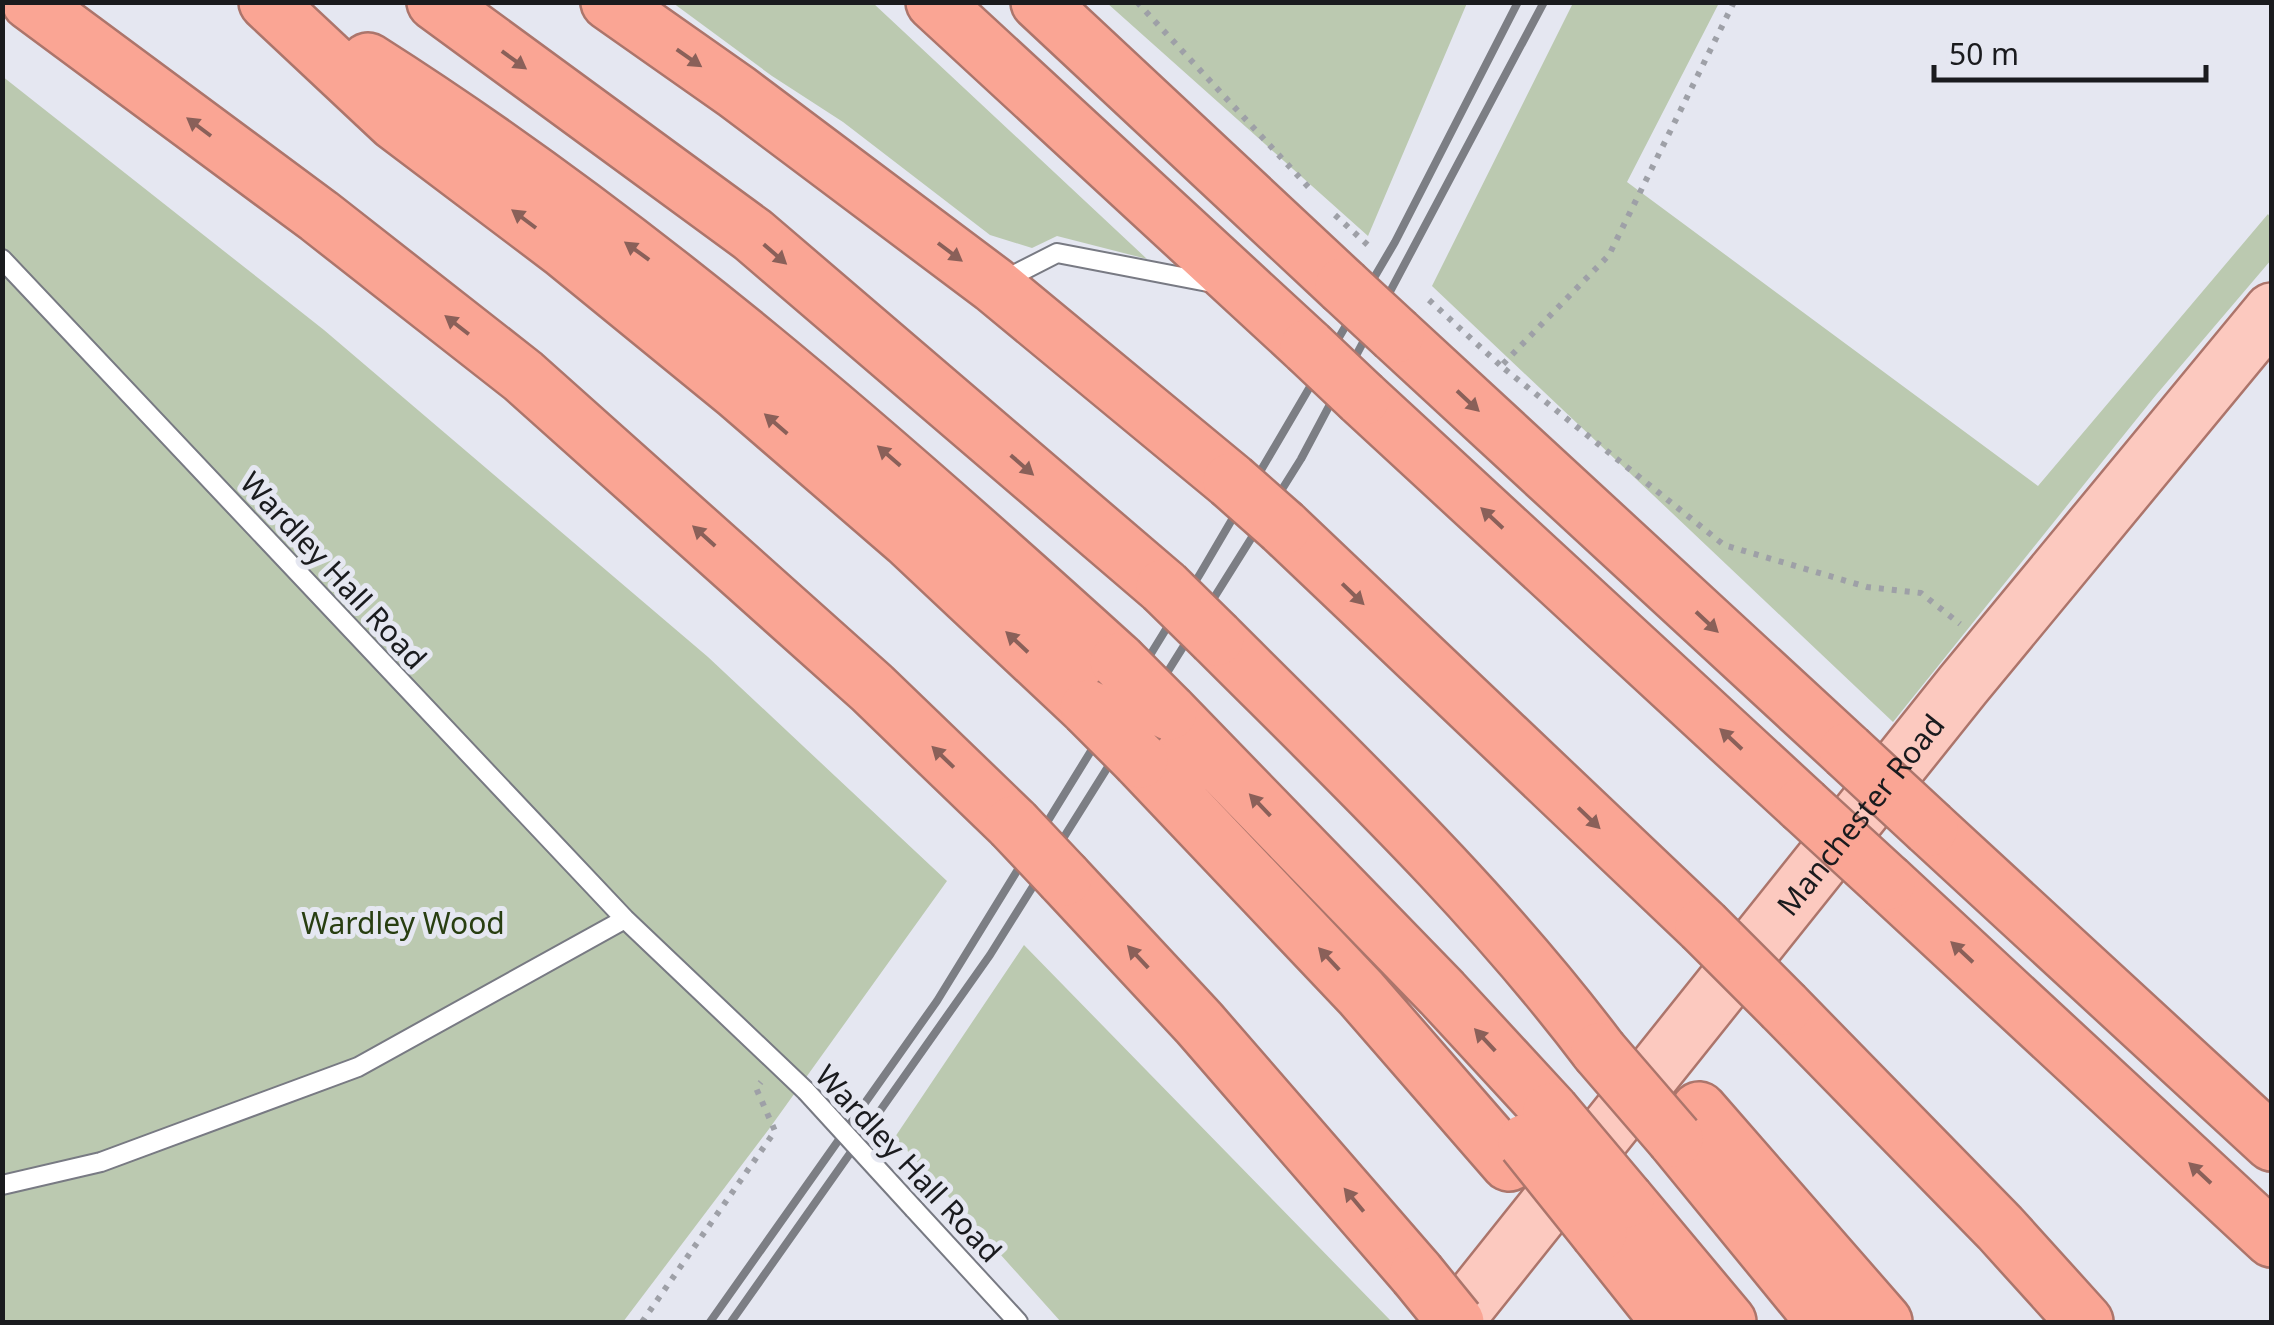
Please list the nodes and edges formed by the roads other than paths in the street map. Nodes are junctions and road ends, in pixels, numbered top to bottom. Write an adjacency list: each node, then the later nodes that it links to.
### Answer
1 (30, 2): 20 (highway, one-way to 1, bridge)
2 (267, 2): 14 (highway, one-way to 2, bridge)
3 (276, 2): 14 (highway, one-way to 3, bridge)
4 (436, 2): 13 (highway, one-way to 13, bridge)
5 (609, 2): 9 (highway, one-way to 9)
6 (934, 2): 10 (highway)
7 (1040, 2): 15 (highway, one-way to 15, bridge)
8 (2, 258): 12 (lane, Wardley Hall Road)
9 (994, 285): 10 (lane); 26 (highway, one-way to 26, bridge)
10 (1245, 288): 18 (highway, one-way to 10, bridge)
11 (2272, 311): 20 (main road, Manchester Road)
12 (626, 919): 16 (lane); 19 (lane, Wardley Hall Road, bridge)
13 (1687, 1125): 24 (highway); 25 (highway)
14 (1529, 1139): 17 (highway, bridge)
15 (2272, 1142)
16 (2, 1185)
17 (1603, 1228): 21 (highway); 22 (highway); 23 (highway)
18 (2272, 1239)
19 (1018, 1322)
20 (1455, 1322)
21 (1638, 1322)
22 (1670, 1322)
23 (1728, 1322)
24 (1824, 1322)
25 (1884, 1322)
26 (2085, 1322)

